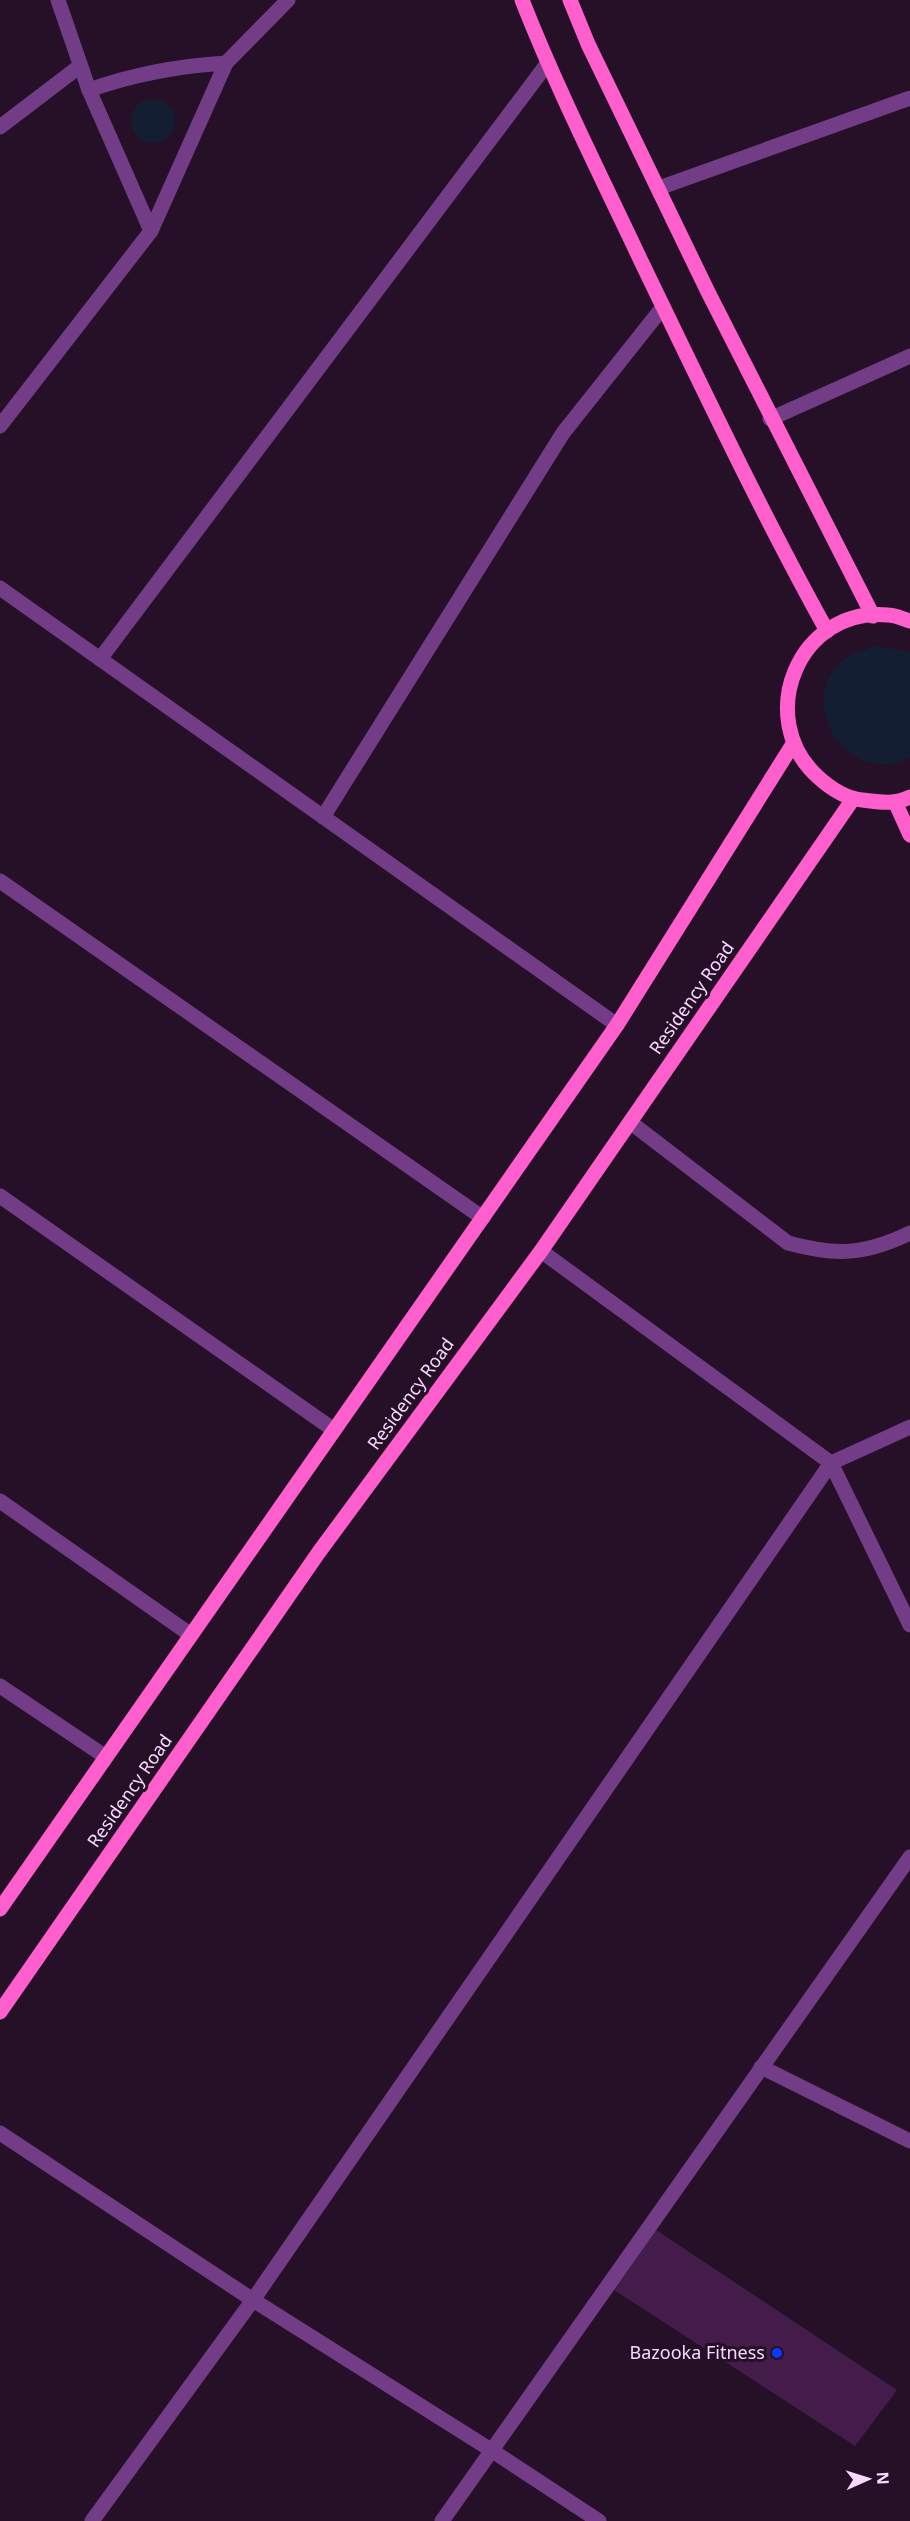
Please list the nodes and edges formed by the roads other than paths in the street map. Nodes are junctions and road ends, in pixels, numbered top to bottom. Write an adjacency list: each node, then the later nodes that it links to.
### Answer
1 (58, 0): 7 (street)
2 (288, 0): 5 (street)
3 (522, 0): 6 (main road)
4 (570, 0): 11 (main road)
5 (226, 63): 8 (street); 12 (street)
6 (547, 64): 13 (main road); 21 (street)
7 (80, 66): 8 (street); 10 (street)
8 (89, 90): 12 (street)
9 (910, 98): 11 (street)
10 (0, 127)
11 (659, 188): 15 (main road)
12 (151, 231): 16 (street)
13 (663, 307): 20 (main road); 26 (street)
14 (910, 356): 15 (street)
15 (770, 419): 18 (main road)
16 (0, 426)
17 (0, 588): 21 (street)
18 (873, 616): 19 (main road); 20 (main road)
19 (909, 620)
20 (827, 631): 22 (main road)
21 (100, 659): 26 (street)
22 (794, 744): 24 (main road); 29 (main road)
23 (910, 796): 25 (main road)
24 (853, 799): 25 (main road); 30 (main road, Residency Road)
25 (896, 804): 27 (main road)
26 (323, 817): 29 (street)
27 (910, 835)
28 (0, 881): 32 (street)
29 (617, 1025): 32 (main road)
30 (630, 1122): 33 (street); 34 (main road, Residency Road)
31 (0, 1196): 36 (street)
32 (483, 1218): 36 (main road)
33 (910, 1233)
34 (541, 1251): 37 (street); 45 (main road, Residency Road)
35 (910, 1426): 37 (street)
36 (334, 1430): 40 (main road)
37 (831, 1463): 39 (street); 49 (street)
38 (0, 1501): 40 (street)
39 (910, 1625)
40 (191, 1635): 42 (main road)
41 (0, 1686): 42 (street)
42 (106, 1757): 44 (main road)
43 (910, 1857): 46 (street)
44 (0, 1909)
45 (0, 2012)
46 (761, 2067): 48 (street); 50 (street)
47 (0, 2133): 49 (street)
48 (910, 2141)
49 (253, 2300): 50 (street); 51 (street)
50 (491, 2450): 52 (street); 53 (street)
51 (92, 2521)
52 (442, 2521)
53 (599, 2521)

